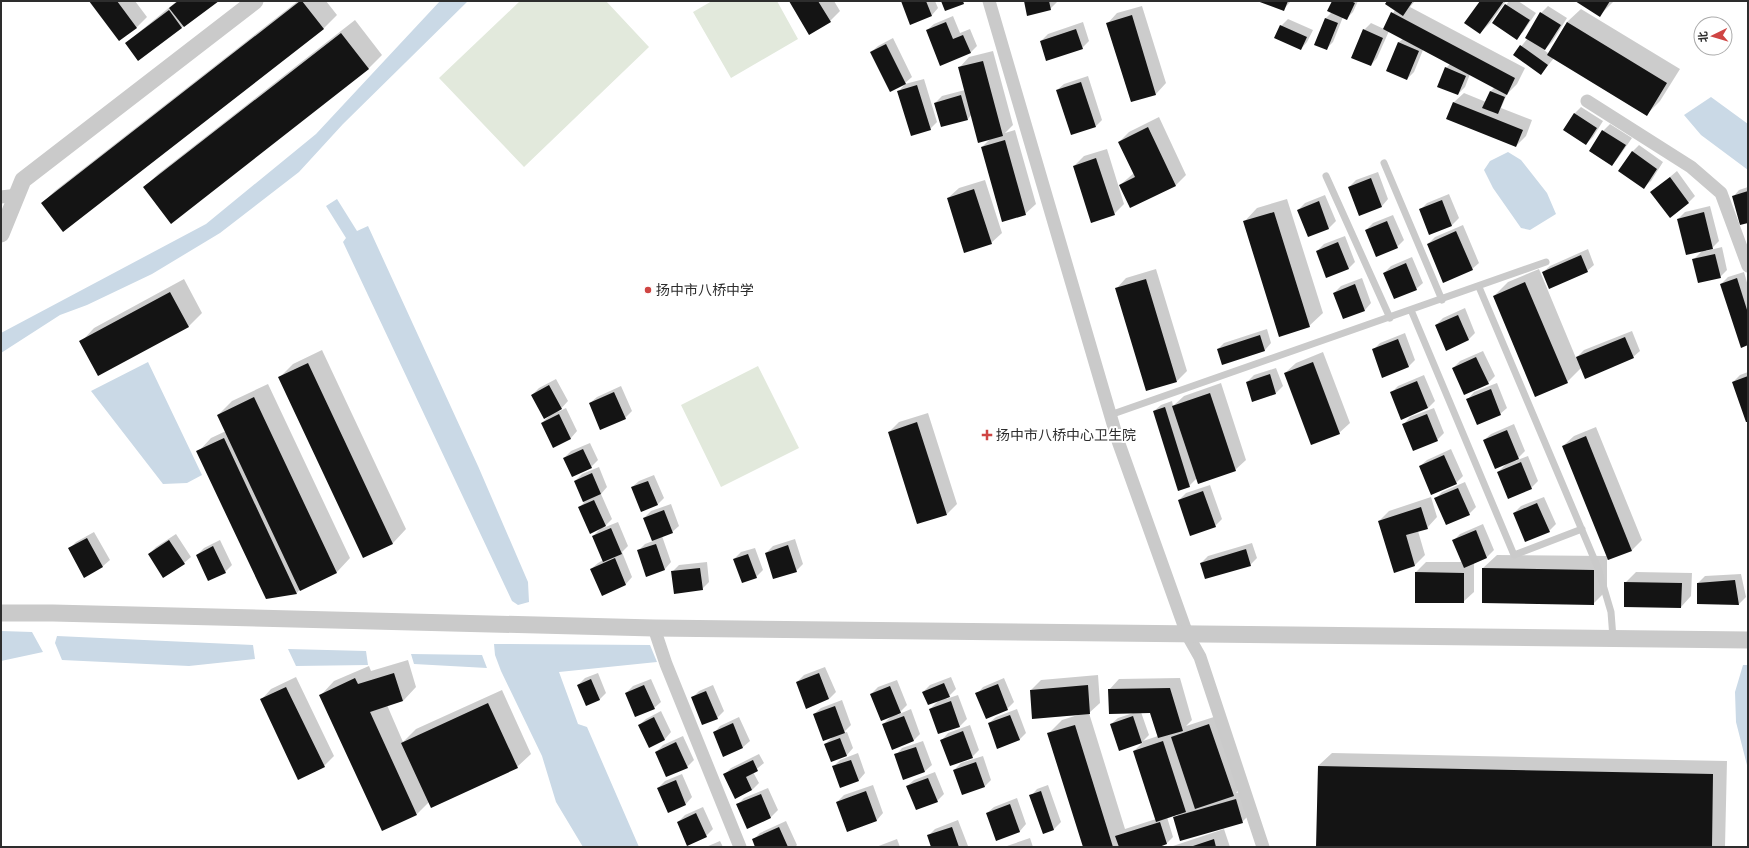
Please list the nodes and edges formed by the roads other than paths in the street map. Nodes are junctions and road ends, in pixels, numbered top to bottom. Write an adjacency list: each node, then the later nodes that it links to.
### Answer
1 (255, 1): 6 (street)
2 (989, 1): 14 (street)
3 (1587, 101): 9 (street)
4 (1384, 163): 11 (lane)
5 (1326, 176): 13 (lane)
6 (9, 196): 7 (street)
7 (1, 234)
8 (1546, 262): 10 (lane)
9 (1748, 266)
10 (1479, 287): 11 (lane); 15 (lane)
11 (1442, 300): 12 (lane)
12 (1411, 310): 13 (lane); 15 (lane)
13 (1390, 318): 14 (lane)
14 (1110, 415): 18 (street)
15 (1582, 529): 19 (lane)
16 (1, 613): 17 (street)
17 (654, 628): 18 (street); 21 (street)
18 (1187, 634): 19 (street); 22 (street)
19 (1613, 638): 20 (street)
20 (1748, 640)
21 (740, 847)
22 (1263, 847)

